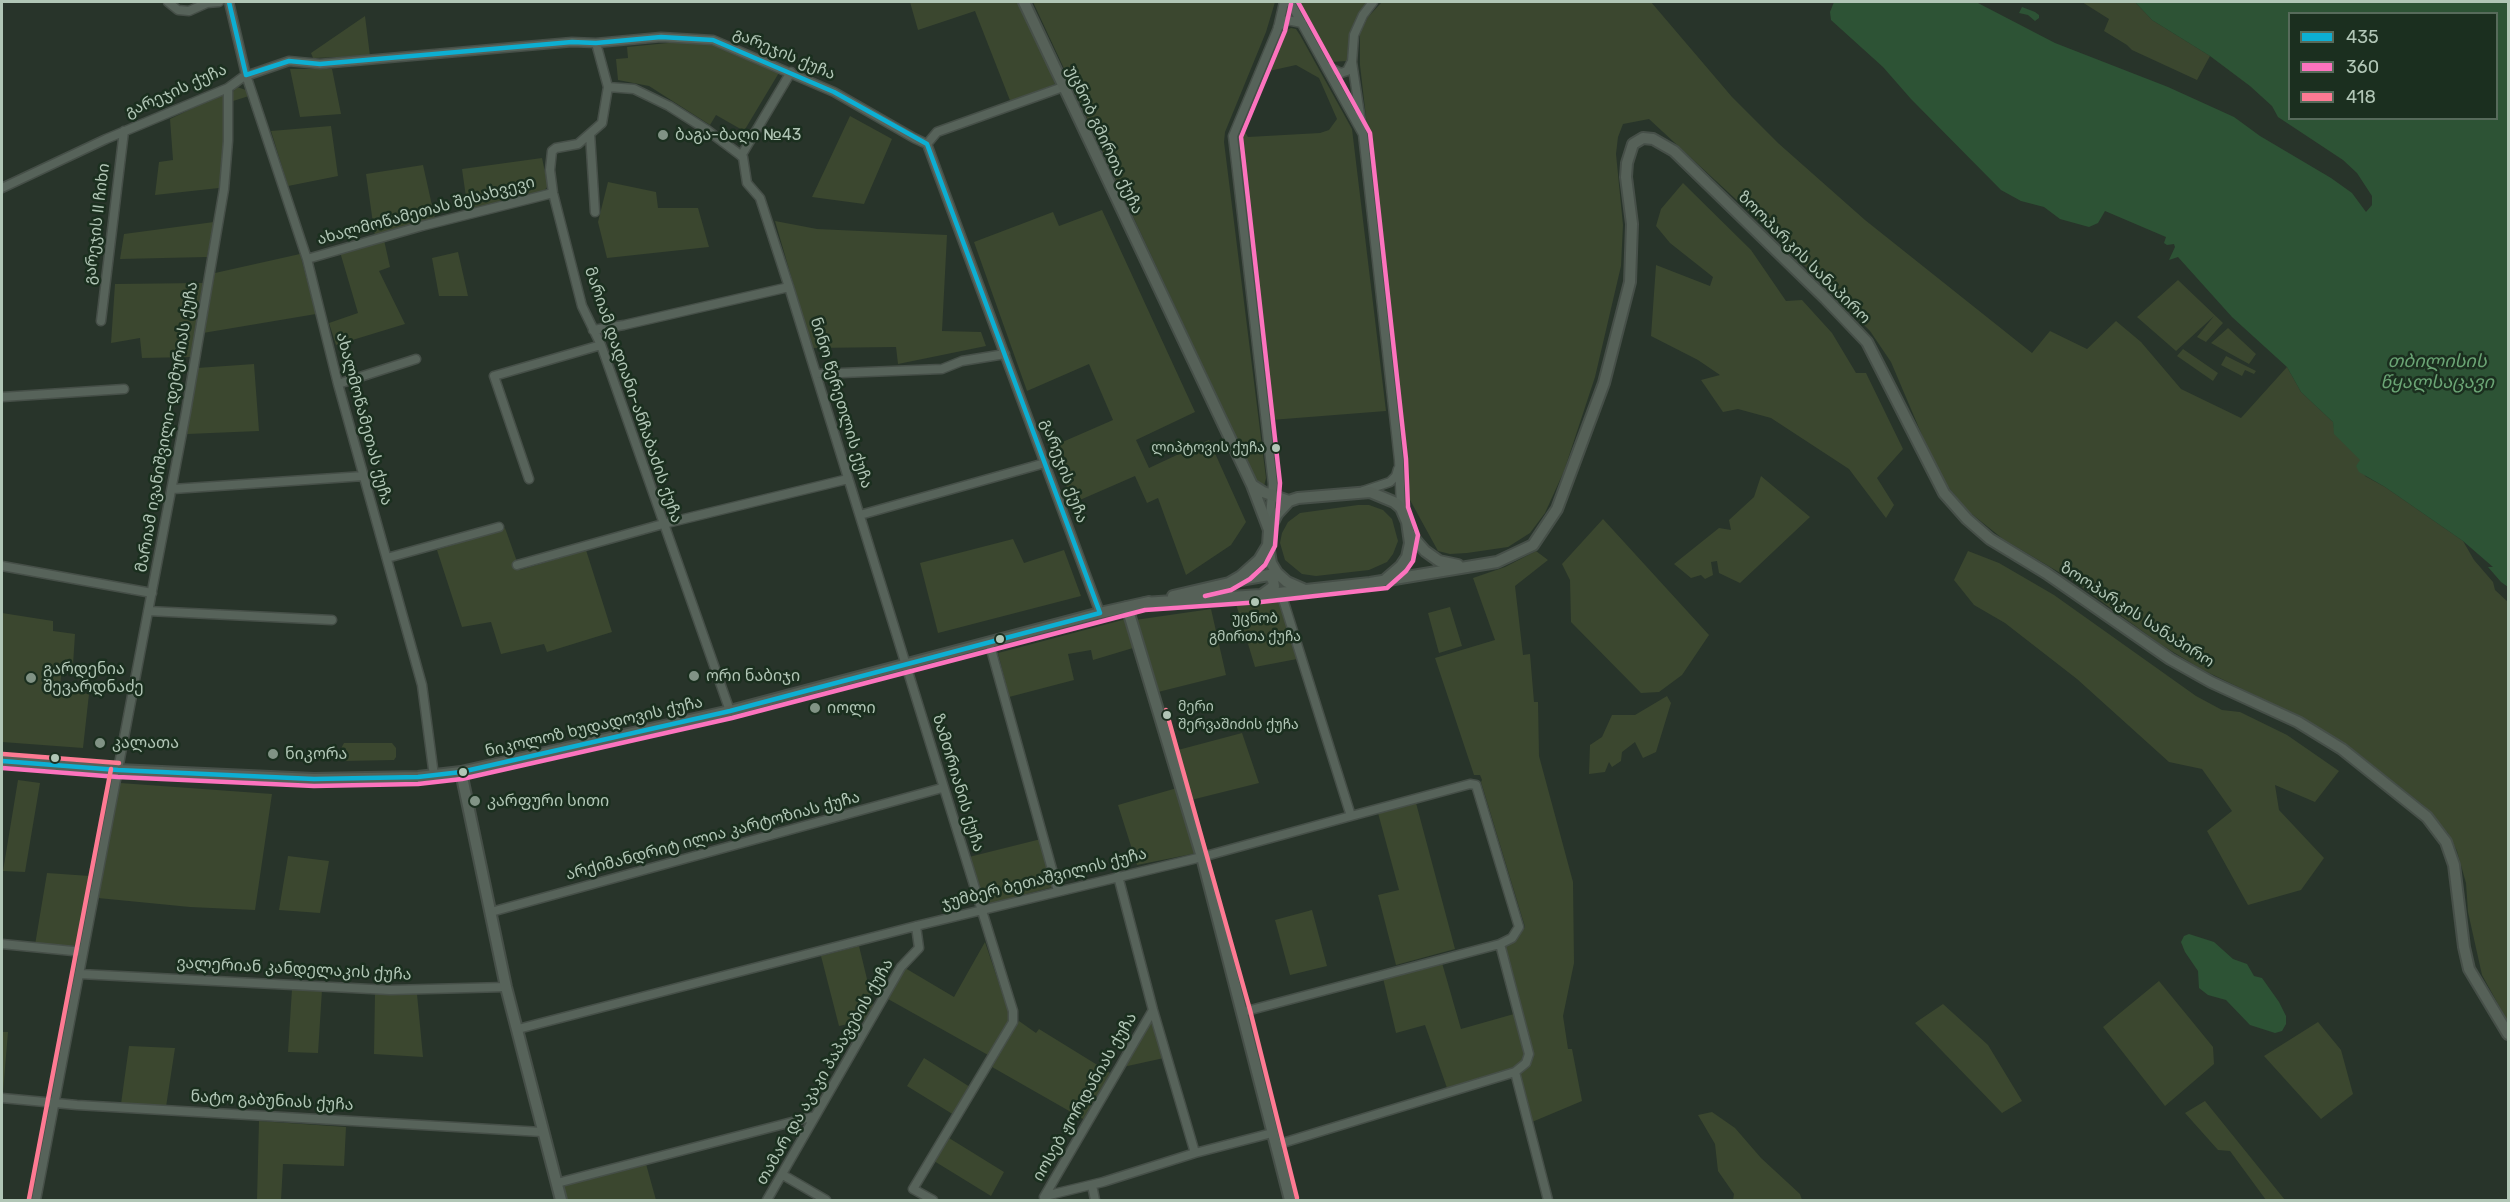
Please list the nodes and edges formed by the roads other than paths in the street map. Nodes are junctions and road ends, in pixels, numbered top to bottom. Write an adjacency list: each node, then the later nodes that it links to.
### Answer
1 (168, 2): 2 (street)
2 (219, 2)
3 (229, 2): 14 (street, ახალმოწამეთას ქუჩა)
4 (1024, 2): 16 (main road, უცნობ გმირთა ქუჩა)
5 (1284, 2): 9 (street)
6 (1290, 2): 8 (street)
7 (1373, 2): 11 (street)
8 (1302, 23): 9 (street); 12 (street)
9 (1278, 28): 45 (street)
10 (596, 43): 13 (street, გარეჯის ქუჩა); 14 (street, გარეჯის ქუჩა); 15 (street)
11 (1352, 62): 12 (street); 20 (street)
12 (1326, 66): 20 (street)
13 (791, 72): 21 (street, გარეჯის ქუჩა); 22 (street)
14 (246, 75): 17 (street, გარეჯის ქუჩა); 26 (street, ახალმოწამეთას ქუჩა)
15 (608, 87): 19 (street); 22 (street)
16 (1062, 87): 21 (street); 42 (main road, უცნობ გმირთა ქუჩა)
17 (228, 88): 18 (street, გარეჯის ქუჩა); 43 (street, მარიამ ივანიშვილი-დემურიას ქუჩა)
18 (124, 131): 23 (street, გარეჯის ქუჩა); 28 (street, გარეჯის II ჩიხი)
19 (590, 134): 24 (street, მარიამ დადიანი-ანჩაბაძის ქუჩა); 25 (street)
20 (1363, 134): 37 (street)
21 (927, 144): 31 (street, გარეჯის ქუჩა)
22 (741, 156): 27 (street, ნინო წერეთლის ქუჩა)
23 (2, 188)
24 (553, 193): 26 (street, ახალმოწამეთას შესახვევი); 29 (street, მარიამ დადიანი-ანჩაბაძის ქუჩა)
25 (595, 212)
26 (307, 259): 34 (street, ახალმოწამეთას ქუჩა)
27 (789, 287): 29 (street); 33 (street, ნინო წერეთლის ქუჩა)
28 (101, 321)
29 (593, 330): 30 (street, მარიამ დადიანი-ანჩაბაძის ქუჩა)
30 (601, 345): 40 (street); 49 (street, მარიამ დადიანი-ანჩაბაძის ქუჩა)
31 (1005, 354): 33 (street); 38 (street, გარეჯის ქუჩა)
32 (416, 359): 34 (street)
33 (816, 374): 41 (street, ნინო წერეთლის ქუჩა)
34 (338, 384): 39 (street, ახალმოწამეთას ქუჩა)
35 (124, 389): 36 (street)
36 (2, 397)
37 (1399, 460): 44 (street); 47 (street)
38 (1045, 463): 48 (street); 67 (street, გარეჯის ქუჩა)
39 (364, 476): 43 (street); 54 (street, ახალმოწამეთას ქუჩა)
40 (529, 479)
41 (848, 479): 48 (street, ნინო წერეთლის ქუჩა); 49 (street)
42 (1252, 485): 45 (main road); 51 (main road, უცნობ გმირთა ქუჩა)
43 (173, 489): 61 (street, მარიამ ივანიშვილი-დემურიას ქუჩა)
44 (1361, 492): 46 (main road); 47 (main road)
45 (1273, 495): 46 (main road); 51 (street)
46 (1290, 501): 51 (main road)
47 (1401, 508): 52 (main road)
48 (860, 515): 70 (street, ნინო წერეთლის ქუჩა)
49 (663, 524): 55 (street); 71 (street, მარიამ დადიანი-ანჩაბაძის ქუჩა)
50 (500, 527): 54 (street)
51 (1269, 530): 53 (main road)
52 (1411, 535): 56 (main road); 58 (main road)
53 (1268, 545): 59 (main road, ნიკოლოზ ხუდადოვის ქუჩა); 60 (main road)
54 (387, 558): 75 (street, ახალმოწამეთას ქუჩა)
55 (517, 565)
56 (1473, 565): 58 (main road, ნიკოლოზ ხუდადოვის ქუჩა); 92 (main road, ზოოპარკის სანაპირო)
57 (2, 566): 61 (street)
58 (1383, 581): 60 (main road, ნიკოლოზ ხუდადოვის ქუჩა)
59 (1229, 582): 63 (main road); 64 (main road, ნიკოლოზ ხუდადოვის ქუჩა)
60 (1307, 590): 62 (main road, ნიკოლოზ ხუდადოვის ქუჩა)
61 (152, 593): 66 (street, მარიამ ივანიშვილი-დემურიას ქუჩა)
62 (1281, 593): 63 (main road, ნიკოლოზ ხუდადოვის ქუჩა); 77 (street)
63 (1260, 595): 64 (main road, ნიკოლოზ ხუდადოვის ქუჩა)
64 (1144, 603): 65 (main road, ნიკოლოზ ხუდადოვის ქუჩა)
65 (1127, 607): 67 (main road, ნიკოლოზ ხუდადოვის ქუჩა); 78 (street)
66 (148, 612): 68 (street); 73 (street, მარიამ ივანიშვილი-დემურიას ქუჩა)
67 (1100, 613): 69 (main road, ნიკოლოზ ხუდადოვის ქუჩა)
68 (332, 620)
69 (989, 642): 70 (main road, ნიკოლოზ ხუდადოვის ქუჩა); 80 (street)
70 (906, 663): 71 (main road, ნიკოლოზ ხუდადოვის ქუჩა); 76 (street, ზამთრიანის ქუჩა)
71 (730, 711): 74 (main road, ნიკოლოზ ხუდადოვის ქუჩა)
72 (2, 761): 73 (main road, ნიკოლოზ ხუდადოვის ქუჩა)
73 (118, 770): 75 (main road, ნიკოლოზ ხუდადოვის ქუჩა); 86 (street, მარიამ ივანიშვილი-დემურიას ქუჩა)
74 (461, 772): 75 (main road, ნიკოლოზ ხუდადოვის ქუჩა); 82 (street)
75 (434, 776)
76 (942, 788): 81 (street, ზამთრიანის ქუჩა); 82 (street, არქიმანდრიტ ილია კარტოზიას ქუჩა)
77 (1351, 816): 78 (street, ჯუმბერ ბეთაშვილის ქუჩა); 85 (street, ჯუმბერ ბეთაშვილის ქუჩა)
78 (1202, 857): 79 (street, ჯუმბერ ბეთაშვილის ქუჩა); 90 (street)
79 (1118, 876): 80 (street, ჯუმბერ ბეთაშვილის ქუჩა); 89 (street)
80 (1058, 891): 81 (street, ჯუმბერ ბეთაშვილის ქუჩა)
81 (982, 911): 83 (street, ჯუმბერ ბეთაშვილის ქუჩა); 109 (street)
82 (491, 912): 88 (street)
83 (916, 926): 91 (street, ჯუმბერ ბეთაშვილის ქუჩა); 96 (street, თამარ და აკაკი პაპავების ქუჩა)
84 (2, 944): 86 (street)
85 (1500, 944): 90 (street); 93 (street)
86 (83, 952): 87 (street, მარიამ ივანიშვილი-დემურიას ქუჩა)
87 (80, 974): 88 (street, ვალერიან კანდელაკის ქუჩა); 95 (street, მარიამ ივანიშვილი-დემურიას ქუჩა)
88 (506, 987): 91 (street)
89 (1153, 1010): 100 (street); 104 (street, იოსებ ჟორდანიას ქუჩა)
90 (1243, 1012): 98 (street)
91 (518, 1029): 97 (street)
92 (2508, 1034)
93 (1515, 1072): 99 (street); 112 (street)
94 (2, 1098): 95 (street, ნატო გაბუნიას ქუჩა)
95 (56, 1102): 97 (street, ნატო გაბუნიას ქუჩა); 105 (street, მარიამ ივანიშვილი-დემურიას ქუჩა)
96 (815, 1116): 101 (street, თამარ და აკაკი პაპავების ქუჩა); 102 (street)
97 (542, 1132): 102 (street)
98 (1272, 1132): 99 (street); 100 (street)
99 (1276, 1145): 111 (street)
100 (1195, 1153): 103 (street)
101 (783, 1175): 107 (street, თამარ და აკაკი პაპავების ქუჩა); 108 (street)
102 (557, 1183): 106 (street)
103 (1092, 1185): 104 (street); 110 (street)
104 (1043, 1198)
105 (36, 1200)
106 (561, 1200)
107 (767, 1200)
108 (826, 1200)
109 (933, 1200)
110 (1095, 1200)
111 (1290, 1200)
112 (1548, 1200)

